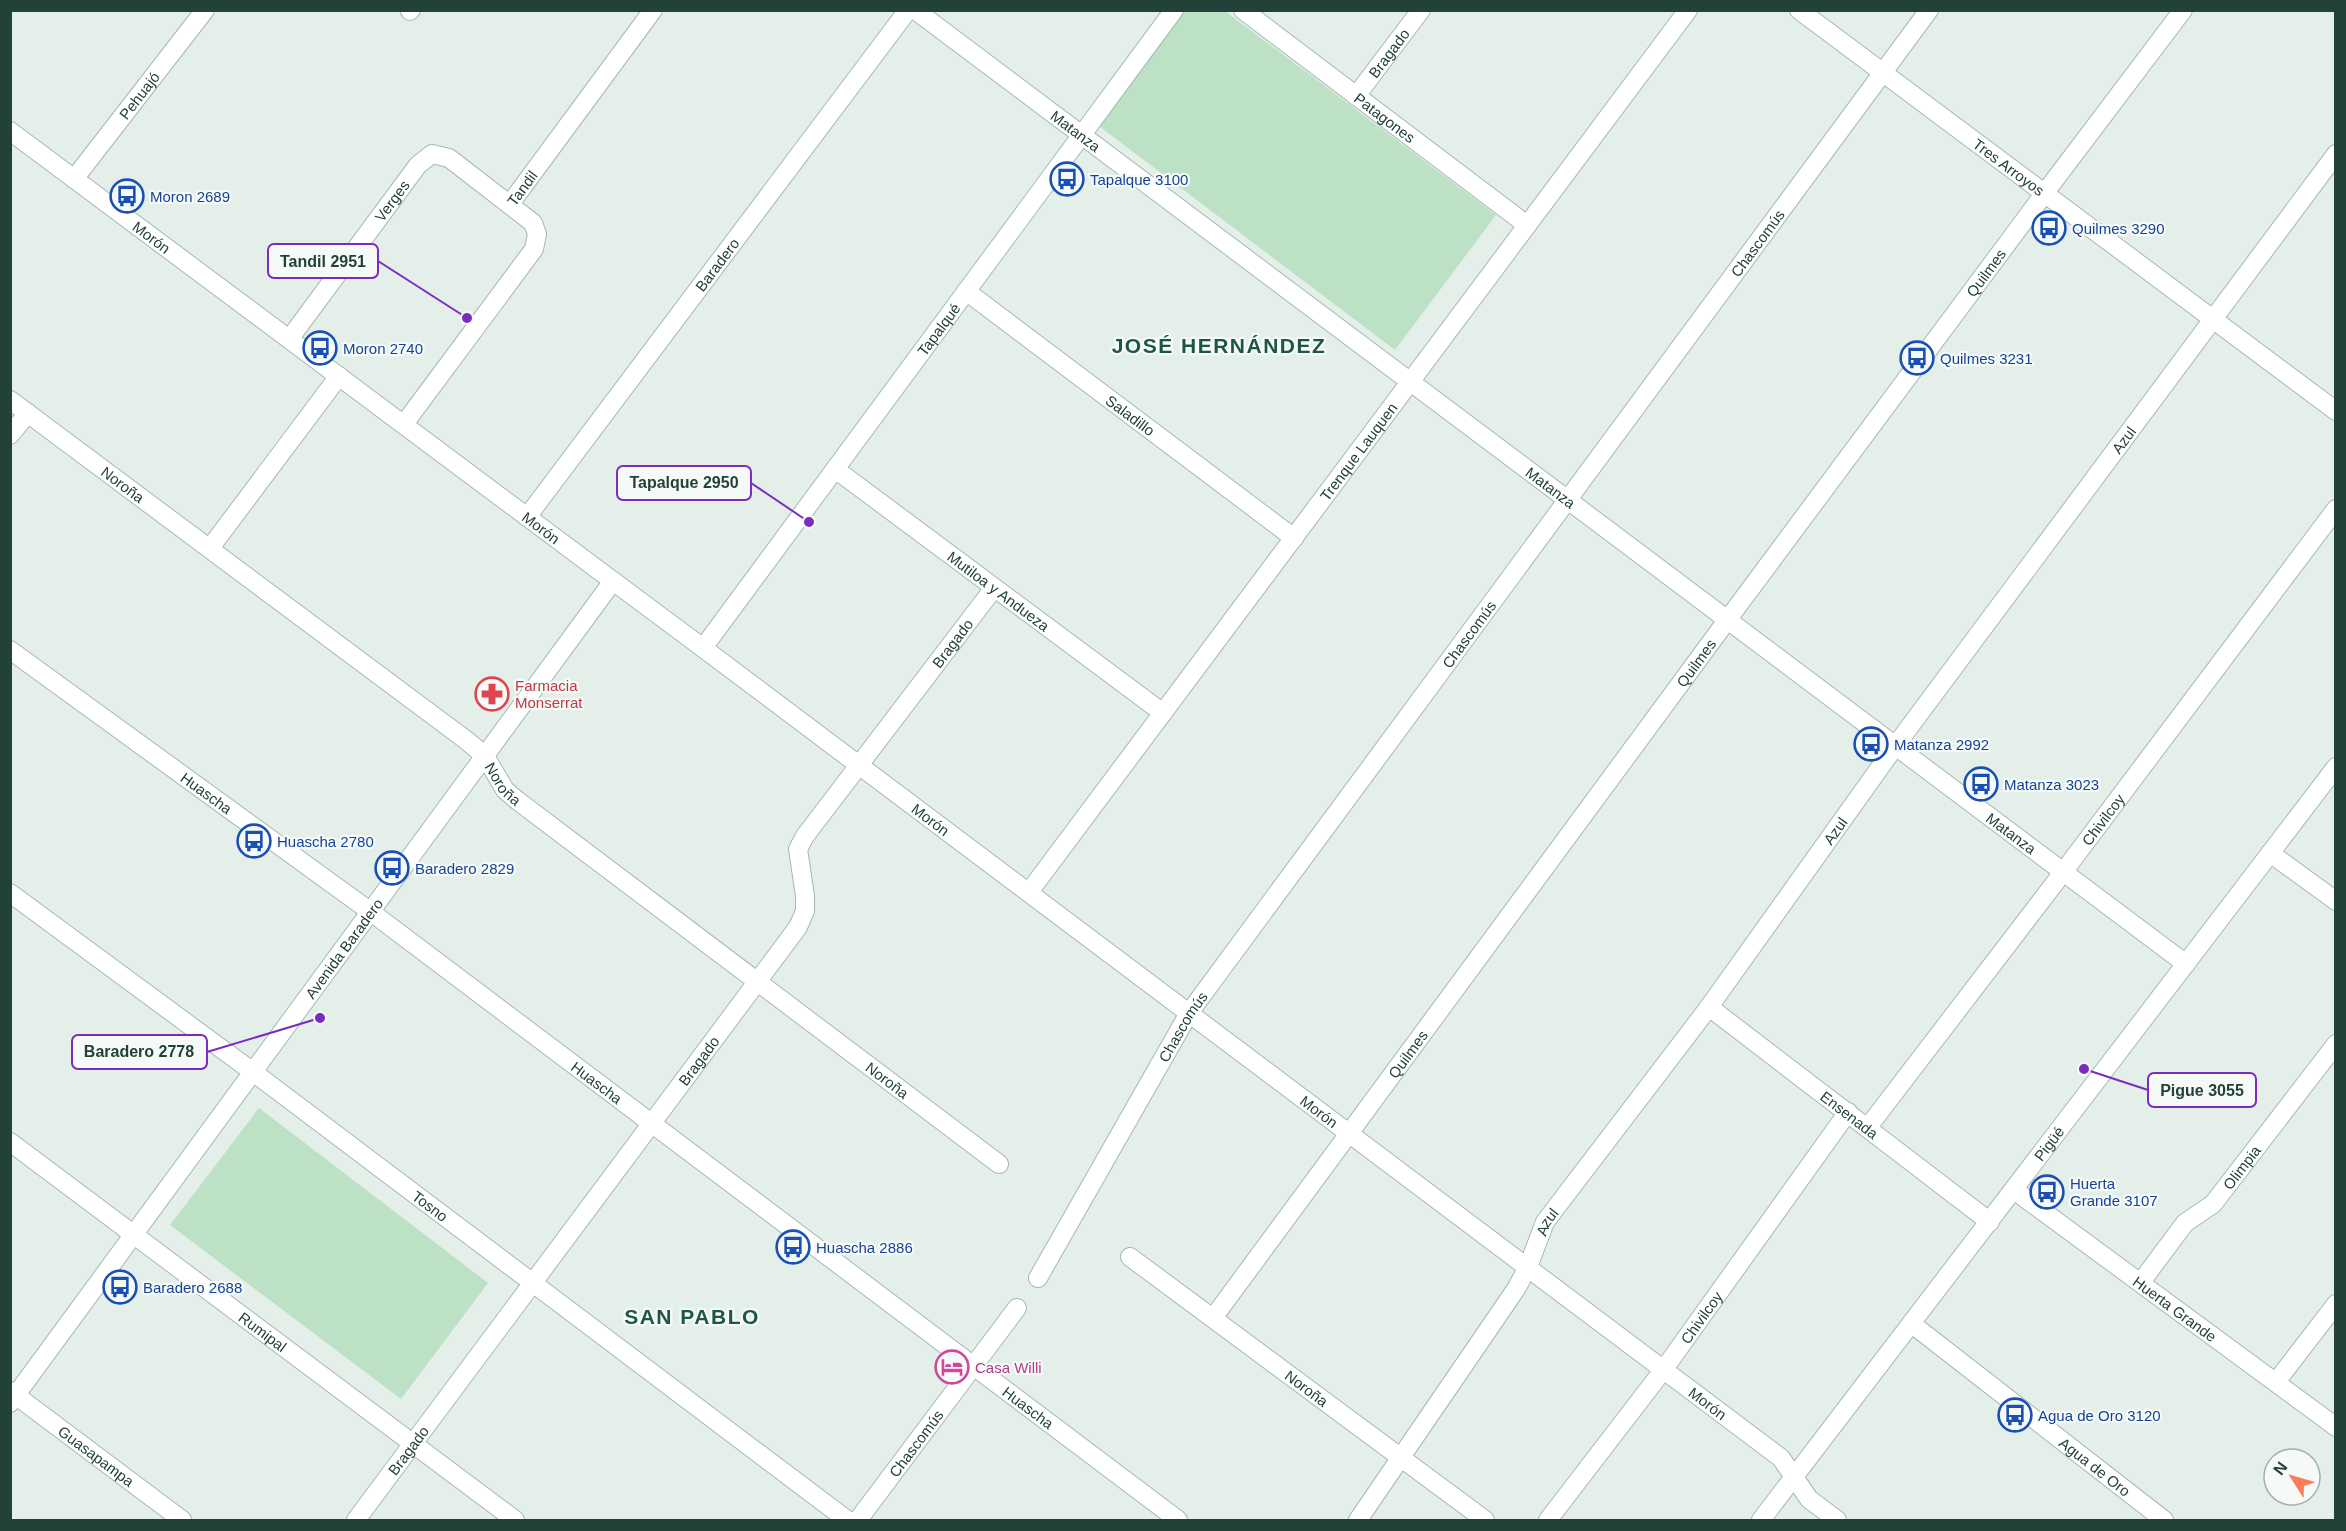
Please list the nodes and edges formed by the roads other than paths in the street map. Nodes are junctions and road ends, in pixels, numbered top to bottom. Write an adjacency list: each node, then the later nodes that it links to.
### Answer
1 (205, 10): 17 (street, Pehuajó)
2 (653, 10): 19 (street, Tandil)
3 (908, 10): 34 (street, Baradero)
4 (915, 10): 15 (street, Matanza)
5 (1174, 10): 15 (street, Tapalqué)
6 (1243, 10): 13 (street, Patagones)
7 (1421, 10): 13 (street, Bragado)
8 (1688, 10): 20 (street, Trenque Lauquen)
9 (1799, 10): 12 (street, Tres Arroyos)
10 (1929, 10): 12 (street, Chascomús)
11 (2183, 10): 18 (street, Quilmes)
12 (1883, 73): 18 (street, Tres Arroyos); 32 (street, Chascomús)
13 (1356, 96): 20 (street, Patagones)
14 (10, 131): 17 (street, Morón)
15 (1081, 135): 21 (street, Tapalqué); 25 (street, Matanza)
16 (2336, 154): 22 (street, Azul)
17 (74, 179): 23 (street, Morón)
18 (2044, 194): 22 (street, Tres Arroyos); 39 (street, Quilmes)
19 (510, 204): 23 (street, Verges); 29 (street, Tandil)
20 (1527, 225): 25 (street, Trenque Lauquen)
21 (966, 291): 31 (street, Tapalqué); 35 (street, Saladillo)
22 (2213, 319): 27 (street, Tres Arroyos); 43 (street, Azul)
23 (290, 338): 24 (street, Morón)
24 (339, 376): 29 (street, Morón); 36 (street)
25 (1411, 381): 32 (street, Matanza); 35 (street, Trenque Lauquen)
26 (10, 400): 28 (street, Noroña)
27 (2336, 411)
28 (28, 413): 30 (street); 36 (street, Noroña)
29 (404, 424): 34 (street, Morón)
30 (10, 435)
31 (835, 469): 38 (street, Mutiloa y Andueza); 40 (street, Tapalqué)
32 (1569, 500): 39 (street, Matanza); 56 (street, Chascomús)
33 (2336, 509): 48 (street, Chivilcoy)
34 (527, 517): 37 (street, Morón)
35 (1294, 538): 42 (street, Trenque Lauquen)
36 (210, 548): 44 (street, Noroña)
37 (613, 581): 40 (street, Morón); 44 (street, Avenida Baradero)
38 (994, 588): 42 (street, Mutiloa y Andueza); 45 (street, Bragado)
39 (1728, 619): 43 (street, Matanza); 62 (street, Quilmes)
40 (703, 648): 45 (street, Morón)
41 (10, 650): 52 (street, Huascha)
42 (1163, 713): 49 (street, Trenque Lauquen)
43 (1896, 746): 48 (street, Matanza); 55 (street, Azul)
44 (485, 756): 52 (street, Avenida Baradero); 54 (street, Noroña)
45 (857, 765): 49 (street, Morón); 54 (street, Bragado)
46 (2336, 767): 47 (street, Pigüé)
47 (2270, 853): 51 (street); 53 (street, Pigüé)
48 (2064, 871): 53 (street, Matanza); 61 (street, Chivilcoy)
49 (1029, 892): 56 (street, Morón)
50 (10, 893): 58 (street, Tosno)
51 (2336, 901)
52 (371, 912): 58 (street, Avenida Baradero); 60 (street, Huascha)
53 (2186, 964): 65 (street, Pigüé)
54 (758, 982): 60 (street, Bragado); 64 (street, Noroña)
55 (1709, 1007): 59 (street, Ensenada); 69 (street, Azul)
56 (1189, 1013): 62 (street, Morón); 70 (street, Chascomús)
57 (2336, 1044): 71 (street, Olimpia)
58 (253, 1072): 67 (street, Avenida Baradero); 72 (street, Tosno)
59 (1848, 1112): 61 (street, Ensenada); 78 (street, Chivilcoy)
60 (651, 1125): 72 (street, Bragado); 77 (street, Huascha)
61 (1868, 1127): 66 (street, Ensenada)
62 (1348, 1131): 69 (street, Morón); 75 (street, Quilmes)
63 (10, 1142): 67 (street, Rumipal)
64 (999, 1164)
65 (2014, 1190): 66 (street, Pigüé); 71 (street, Huerta Grande)
66 (1990, 1222): 76 (street, Pigüé)
67 (134, 1234): 80 (street, Avenida Baradero); 82 (street, Rumipal)
68 (1130, 1257): 75 (street, Noroña)
69 (1528, 1267): 78 (street, Morón); 83 (street, Azul)
70 (1038, 1278)
71 (2141, 1282): 79 (street, Huerta Grande)
72 (533, 1283): 82 (street, Bragado); 88 (street, Tosno)
73 (2336, 1304): 79 (street)
74 (1017, 1308): 77 (street, Chascomús)
75 (1213, 1318): 83 (street, Noroña)
76 (1912, 1324): 84 (street, Pigüé); 96 (street, Agua de Oro)
77 (974, 1366): 89 (street, Chascomús); 90 (street, Huascha)
78 (1664, 1369): 84 (street, Morón); 93 (street, Chivilcoy)
79 (2276, 1382): 81 (street, Huerta Grande)
80 (12, 1396): 85 (street, Guasapampa)
81 (2336, 1426)
82 (413, 1444): 86 (street, Bragado); 87 (street, Rumipal)
83 (1400, 1457): 91 (street, Azul); 92 (street, Noroña)
84 (1795, 1475): 94 (street, Pigüé); 95 (street, Morón)
85 (182, 1521)
86 (356, 1521)
87 (515, 1521)
88 (848, 1521)
89 (858, 1521)
90 (1178, 1521)
91 (1358, 1521)
92 (1485, 1521)
93 (1548, 1521)
94 (1761, 1521)
95 (1837, 1521)
96 (2164, 1521)

